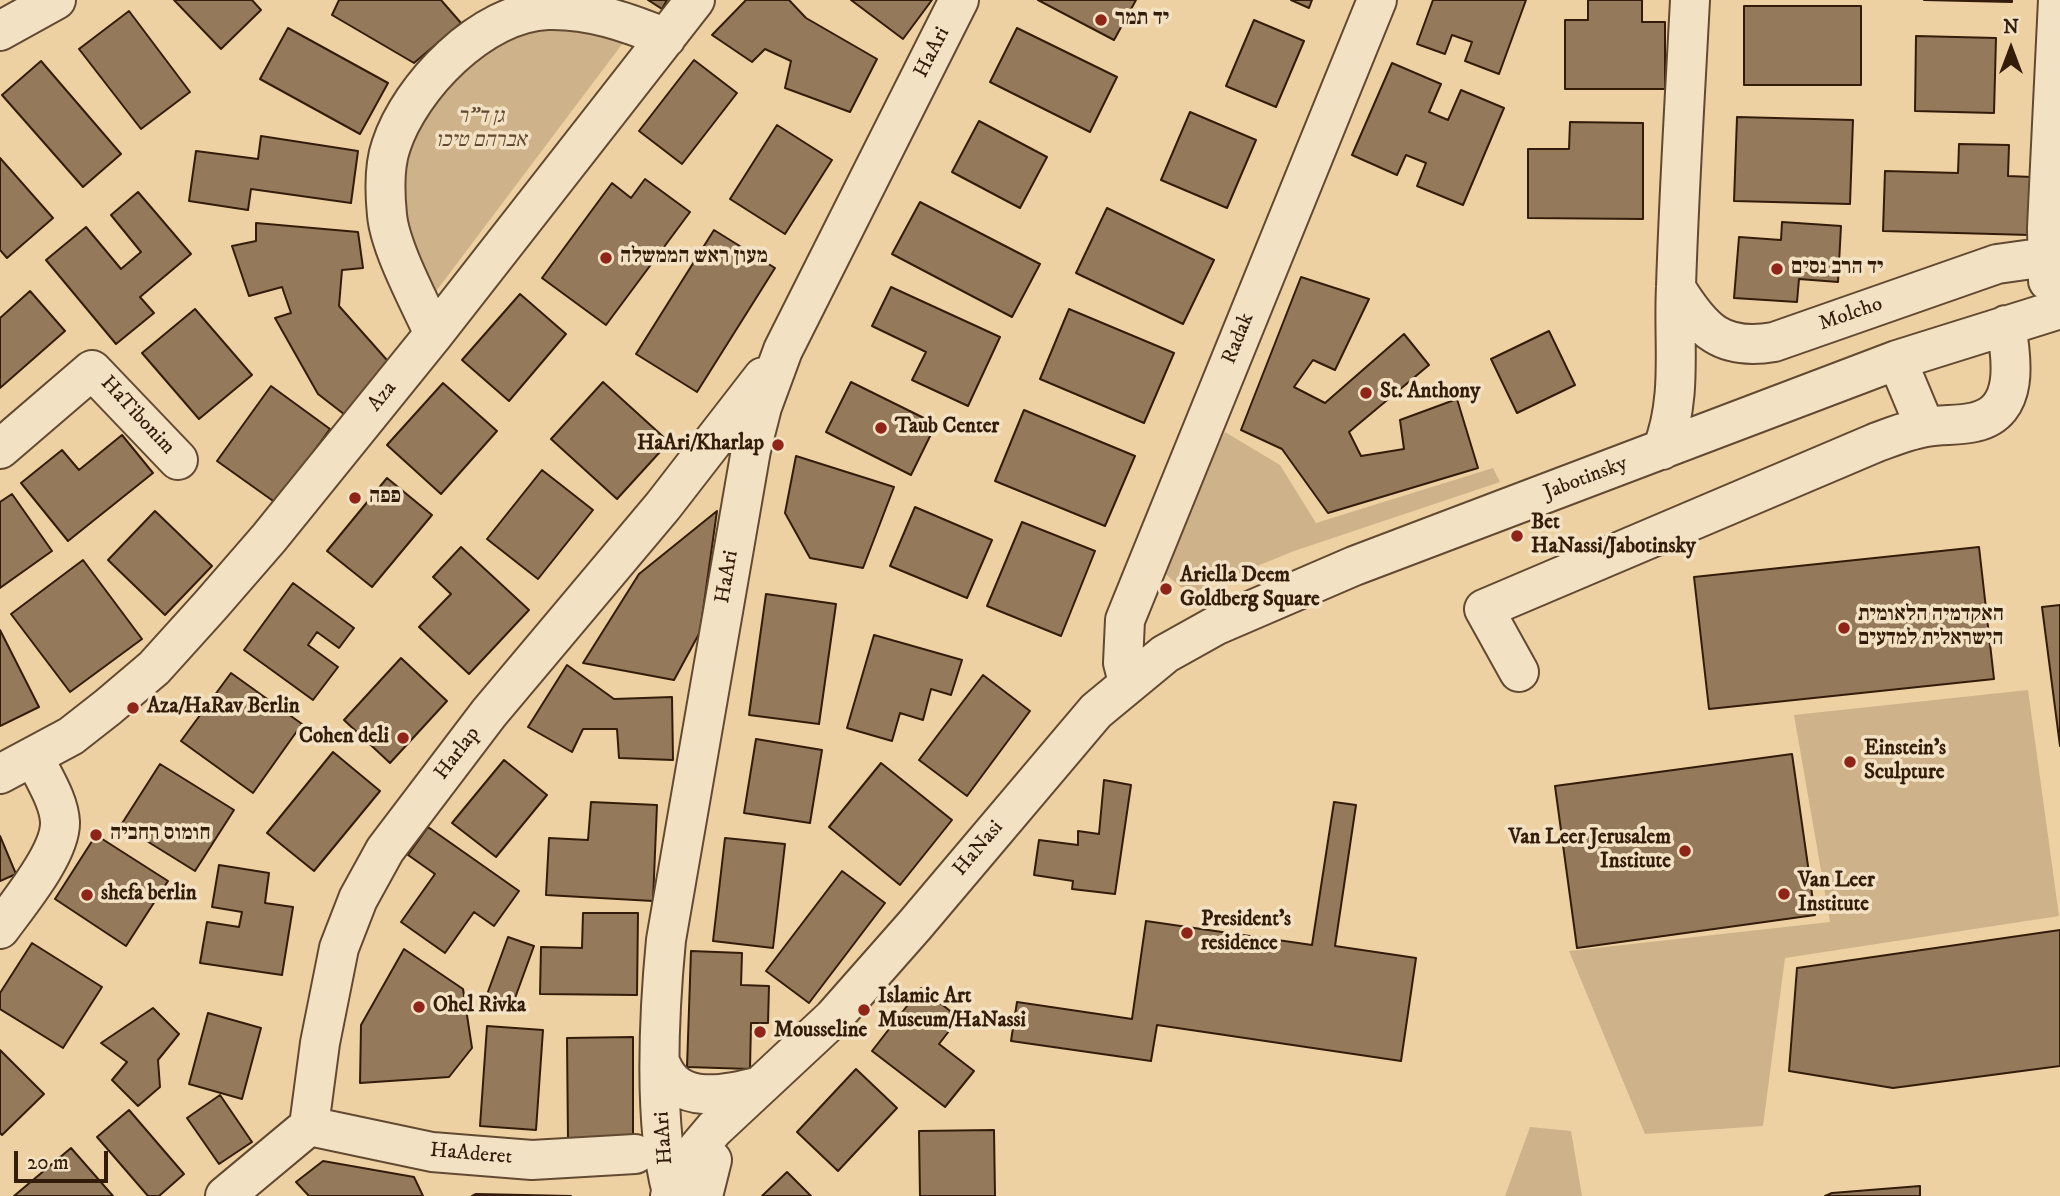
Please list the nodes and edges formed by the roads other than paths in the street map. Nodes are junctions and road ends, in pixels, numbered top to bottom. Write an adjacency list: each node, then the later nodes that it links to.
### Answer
1 (56, 0): 7 (street)
2 (695, 0): 8 (street, Aza)
3 (959, 0): 14 (street, HaAri)
4 (1377, 0): 23 (street, Radak)
5 (1690, 0): 10 (street)
6 (2058, 0): 9 (street)
7 (0, 32)
8 (666, 38): 13 (street, Aza); 13 (street)
9 (2047, 257): 10 (street, Molcho); 11 (street)
10 (1676, 288): 18 (street)
11 (2055, 310): 12 (street, Jabotinsky)
12 (2006, 326): 15 (street, Jabotinsky); 16 (street)
13 (434, 334): 24 (street, Aza)
14 (783, 351): 20 (street, Harlap); 21 (street, HaAri)
15 (1897, 360): 16 (street); 18 (street, Jabotinsky)
16 (1925, 427): 22 (street)
17 (0, 449): 19 (street, HaTibonim)
18 (1662, 450): 23 (street, Jabotinsky)
19 (178, 460)
20 (699, 461): 21 (street); 30 (street, Harlap)
21 (743, 488): 28 (street, HaAri)
22 (1519, 671)
23 (1128, 682): 27 (street, HaNasi)
24 (34, 757): 25 (street, Aza); 26 (street)
25 (0, 774)
26 (0, 929)
27 (833, 1018): 29 (street, HaNasi); 32 (street, HaNasi)
28 (662, 1064): 29 (street); 32 (street, HaAri)
29 (760, 1086): 32 (street, HaNasi)
30 (309, 1126): 31 (street, HaAderet); 33 (street)
31 (635, 1154)
32 (682, 1189)
33 (226, 1196)

